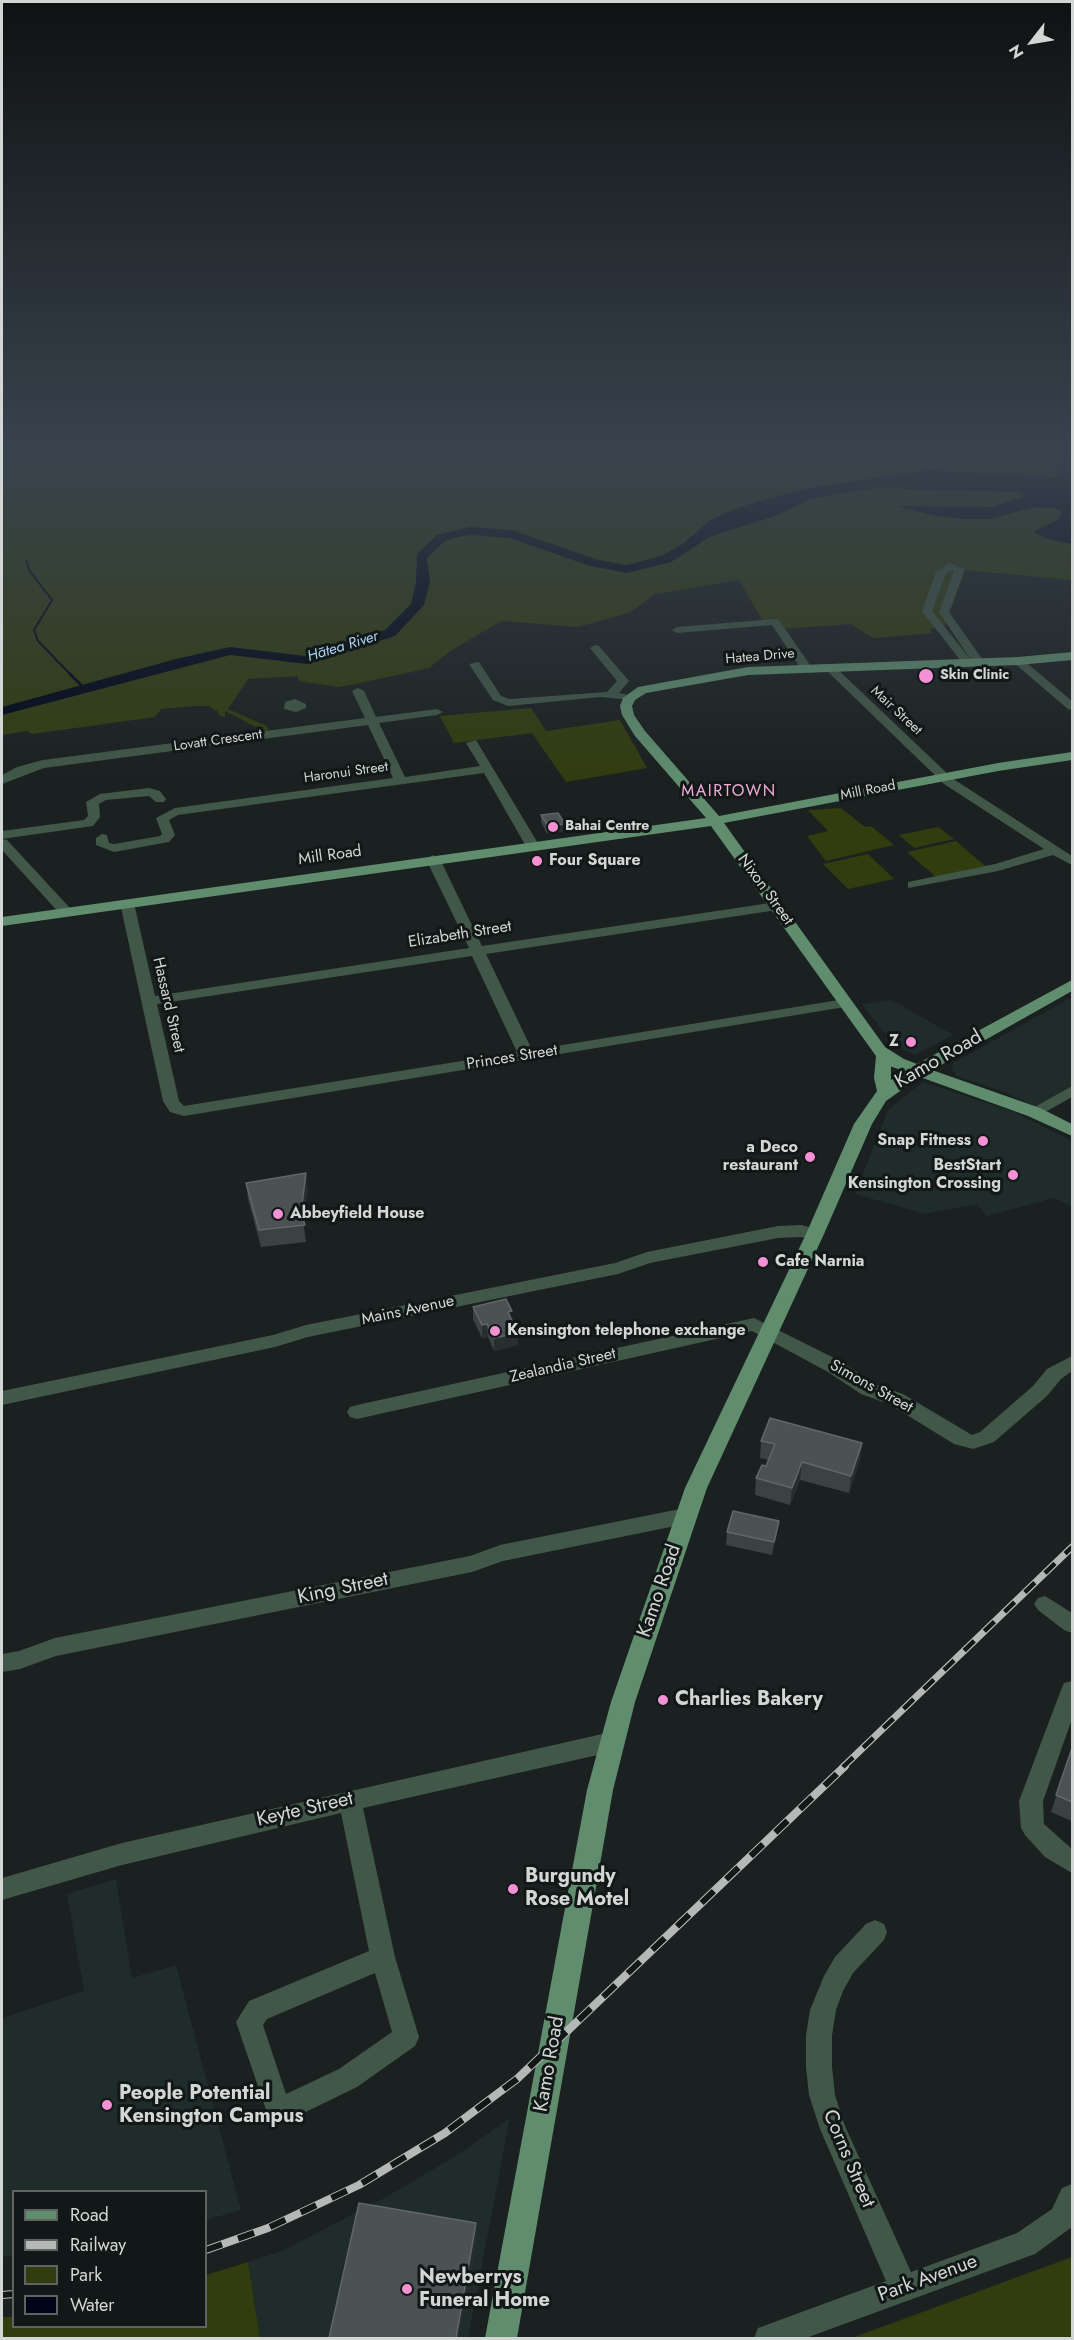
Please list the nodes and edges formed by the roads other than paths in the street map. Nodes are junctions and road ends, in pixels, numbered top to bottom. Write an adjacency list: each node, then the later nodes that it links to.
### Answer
1 (951, 561): 7 (street)
2 (953, 561): 7 (street)
3 (677, 630): 9 (street)
4 (595, 648): 12 (street)
5 (1072, 656): 6 (main road, Hatea Drive)
6 (1018, 661): 7 (main road, Hatea Drive); 14 (street)
7 (973, 663): 10 (main road, Hatea Drive)
8 (475, 664): 12 (street)
9 (807, 668): 10 (main road, Hatea Drive); 13 (main road, Hatea Drive)
10 (829, 668): 22 (street, Mair Street)
11 (358, 690): 17 (street)
12 (611, 694): 13 (street)
13 (629, 698): 26 (main road, Nixon Street)
14 (1072, 707)
15 (296, 709): 18 (street)
16 (437, 712): 17 (street, Lovatt Crescent)
17 (371, 721): 18 (street, Lovatt Crescent); 24 (street)
18 (304, 730): 23 (street, Lovatt Crescent)
19 (472, 743): 21 (street)
20 (1072, 756): 22 (main road, Mill Road)
21 (487, 769): 24 (street, Haronui Street); 32 (street)
22 (944, 777): 27 (main road, Mill Road); 33 (street, Mair Street)
23 (2, 780)
24 (401, 781): 30 (street, Haronui Street)
25 (160, 799): 29 (street)
26 (702, 804): 27 (main road, Nixon Street); 28 (main road, Mill Road)
27 (715, 821): 28 (main road, Mill Road); 38 (main road, Nixon Street)
28 (663, 828): 32 (main road, Mill Road)
29 (2, 836)
30 (102, 838)
31 (2, 843): 39 (street)
32 (532, 845): 34 (main road, Mill Road)
33 (1055, 849): 35 (street, Mair Street); 36 (street)
34 (433, 859): 37 (main road, Mill Road); 41 (street)
35 (1072, 861)
36 (913, 885)
37 (128, 903): 39 (main road, Mill Road); 43 (street, Hassard Street)
38 (777, 906): 41 (street, Elizabeth Street); 44 (main road, Nixon Street)
39 (65, 911): 40 (main road, Mill Road)
40 (2, 921)
41 (477, 951): 43 (street, Elizabeth Street); 45 (street)
42 (1072, 985): 47 (main road, Kamo Road)
43 (149, 1001): 50 (street, Hassard Street)
44 (844, 1003): 45 (street, Princes Street); 46 (main road, Nixon Street)
45 (527, 1056): 50 (street, Princes Street)
46 (884, 1056): 47 (main road, Nixon Street); 49 (main road)
47 (917, 1071): 49 (main road, Kamo Road); 51 (main road, Nixon Street)
48 (1072, 1091): 51 (street)
49 (886, 1092): 53 (main road, Kamo Road)
50 (180, 1110)
51 (1034, 1112): 52 (main road, Nixon Street)
52 (1072, 1131)
53 (815, 1234): 54 (main road, Kamo Road); 56 (street, Mains Avenue)
54 (769, 1330): 55 (street, Simons Street); 57 (street, Zealandia Street); 58 (main road, Kamo Road)
55 (1072, 1363)
56 (2, 1398)
57 (357, 1412)
58 (686, 1516): 61 (street, King Street); 63 (main road, Kamo Road)
59 (1045, 1604): 60 (street)
60 (1072, 1624)
61 (2, 1663)
62 (1072, 1690): 65 (street)
63 (611, 1742): 64 (street, Keyte Street); 71 (main road, Kamo Road)
64 (350, 1800): 66 (street, Keyte Street); 68 (street)
65 (1072, 1862)
66 (2, 1889)
67 (875, 1932): 70 (street, Corns Street)
68 (383, 1957): 68 (street)
69 (1072, 2198): 70 (street, Park Avenue)
70 (904, 2289): 72 (street, Park Avenue)
71 (501, 2338)
72 (768, 2338)

